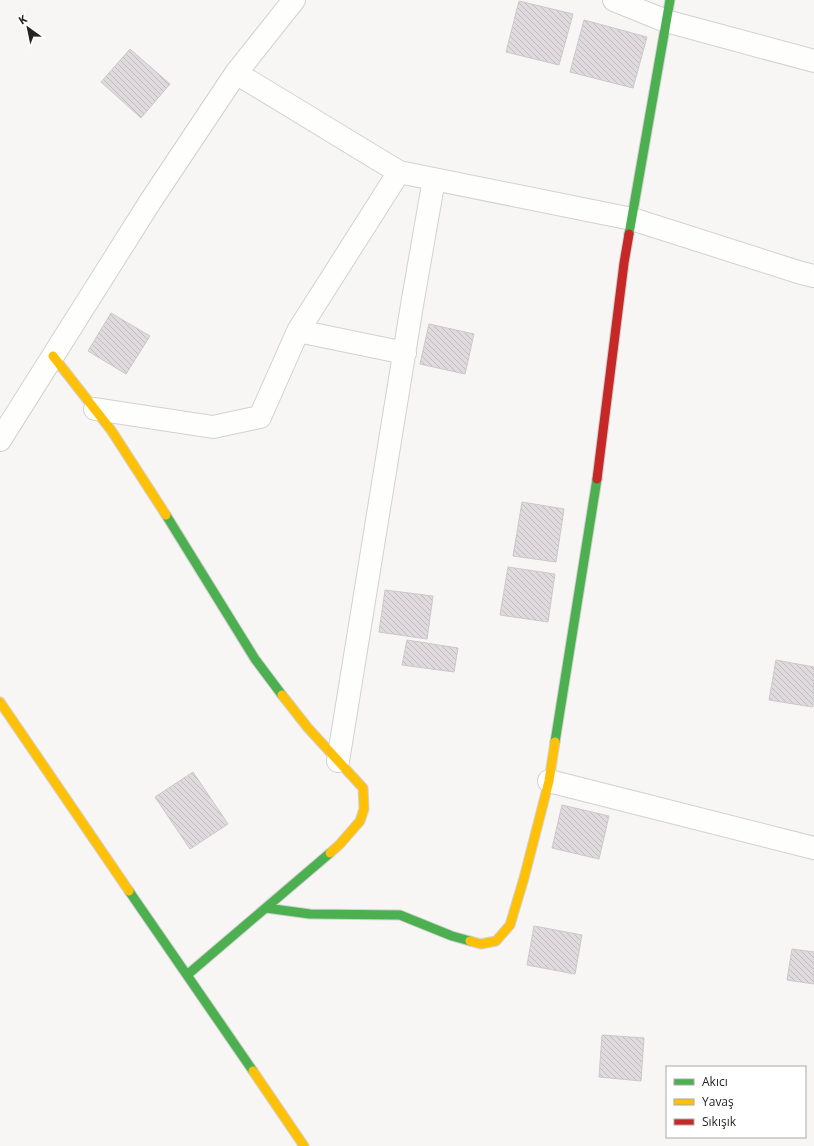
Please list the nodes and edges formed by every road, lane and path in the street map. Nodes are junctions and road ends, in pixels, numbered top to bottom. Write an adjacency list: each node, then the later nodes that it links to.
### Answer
1 (294, 0): 6 (street)
2 (614, 0): 4 (street)
3 (670, 0): 4 (street)
4 (666, 21): 5 (street); 9 (street)
5 (814, 61)
6 (236, 73): 7 (street); 13 (street)
7 (399, 172): 8 (street); 11 (street)
8 (434, 179): 9 (street); 12 (street)
9 (632, 219): 10 (street); 18 (street)
10 (814, 276)
11 (298, 331): 12 (street); 14 (street)
12 (405, 354): 17 (street)
13 (53, 356): 14 (street); 15 (street)
14 (95, 410): 17 (street)
15 (0, 440)
16 (0, 702): 21 (street)
17 (338, 761): 20 (street)
18 (548, 782): 19 (street); 20 (street)
19 (814, 848)
20 (266, 908): 21 (street)
21 (187, 975): 22 (street)
22 (304, 1146)

